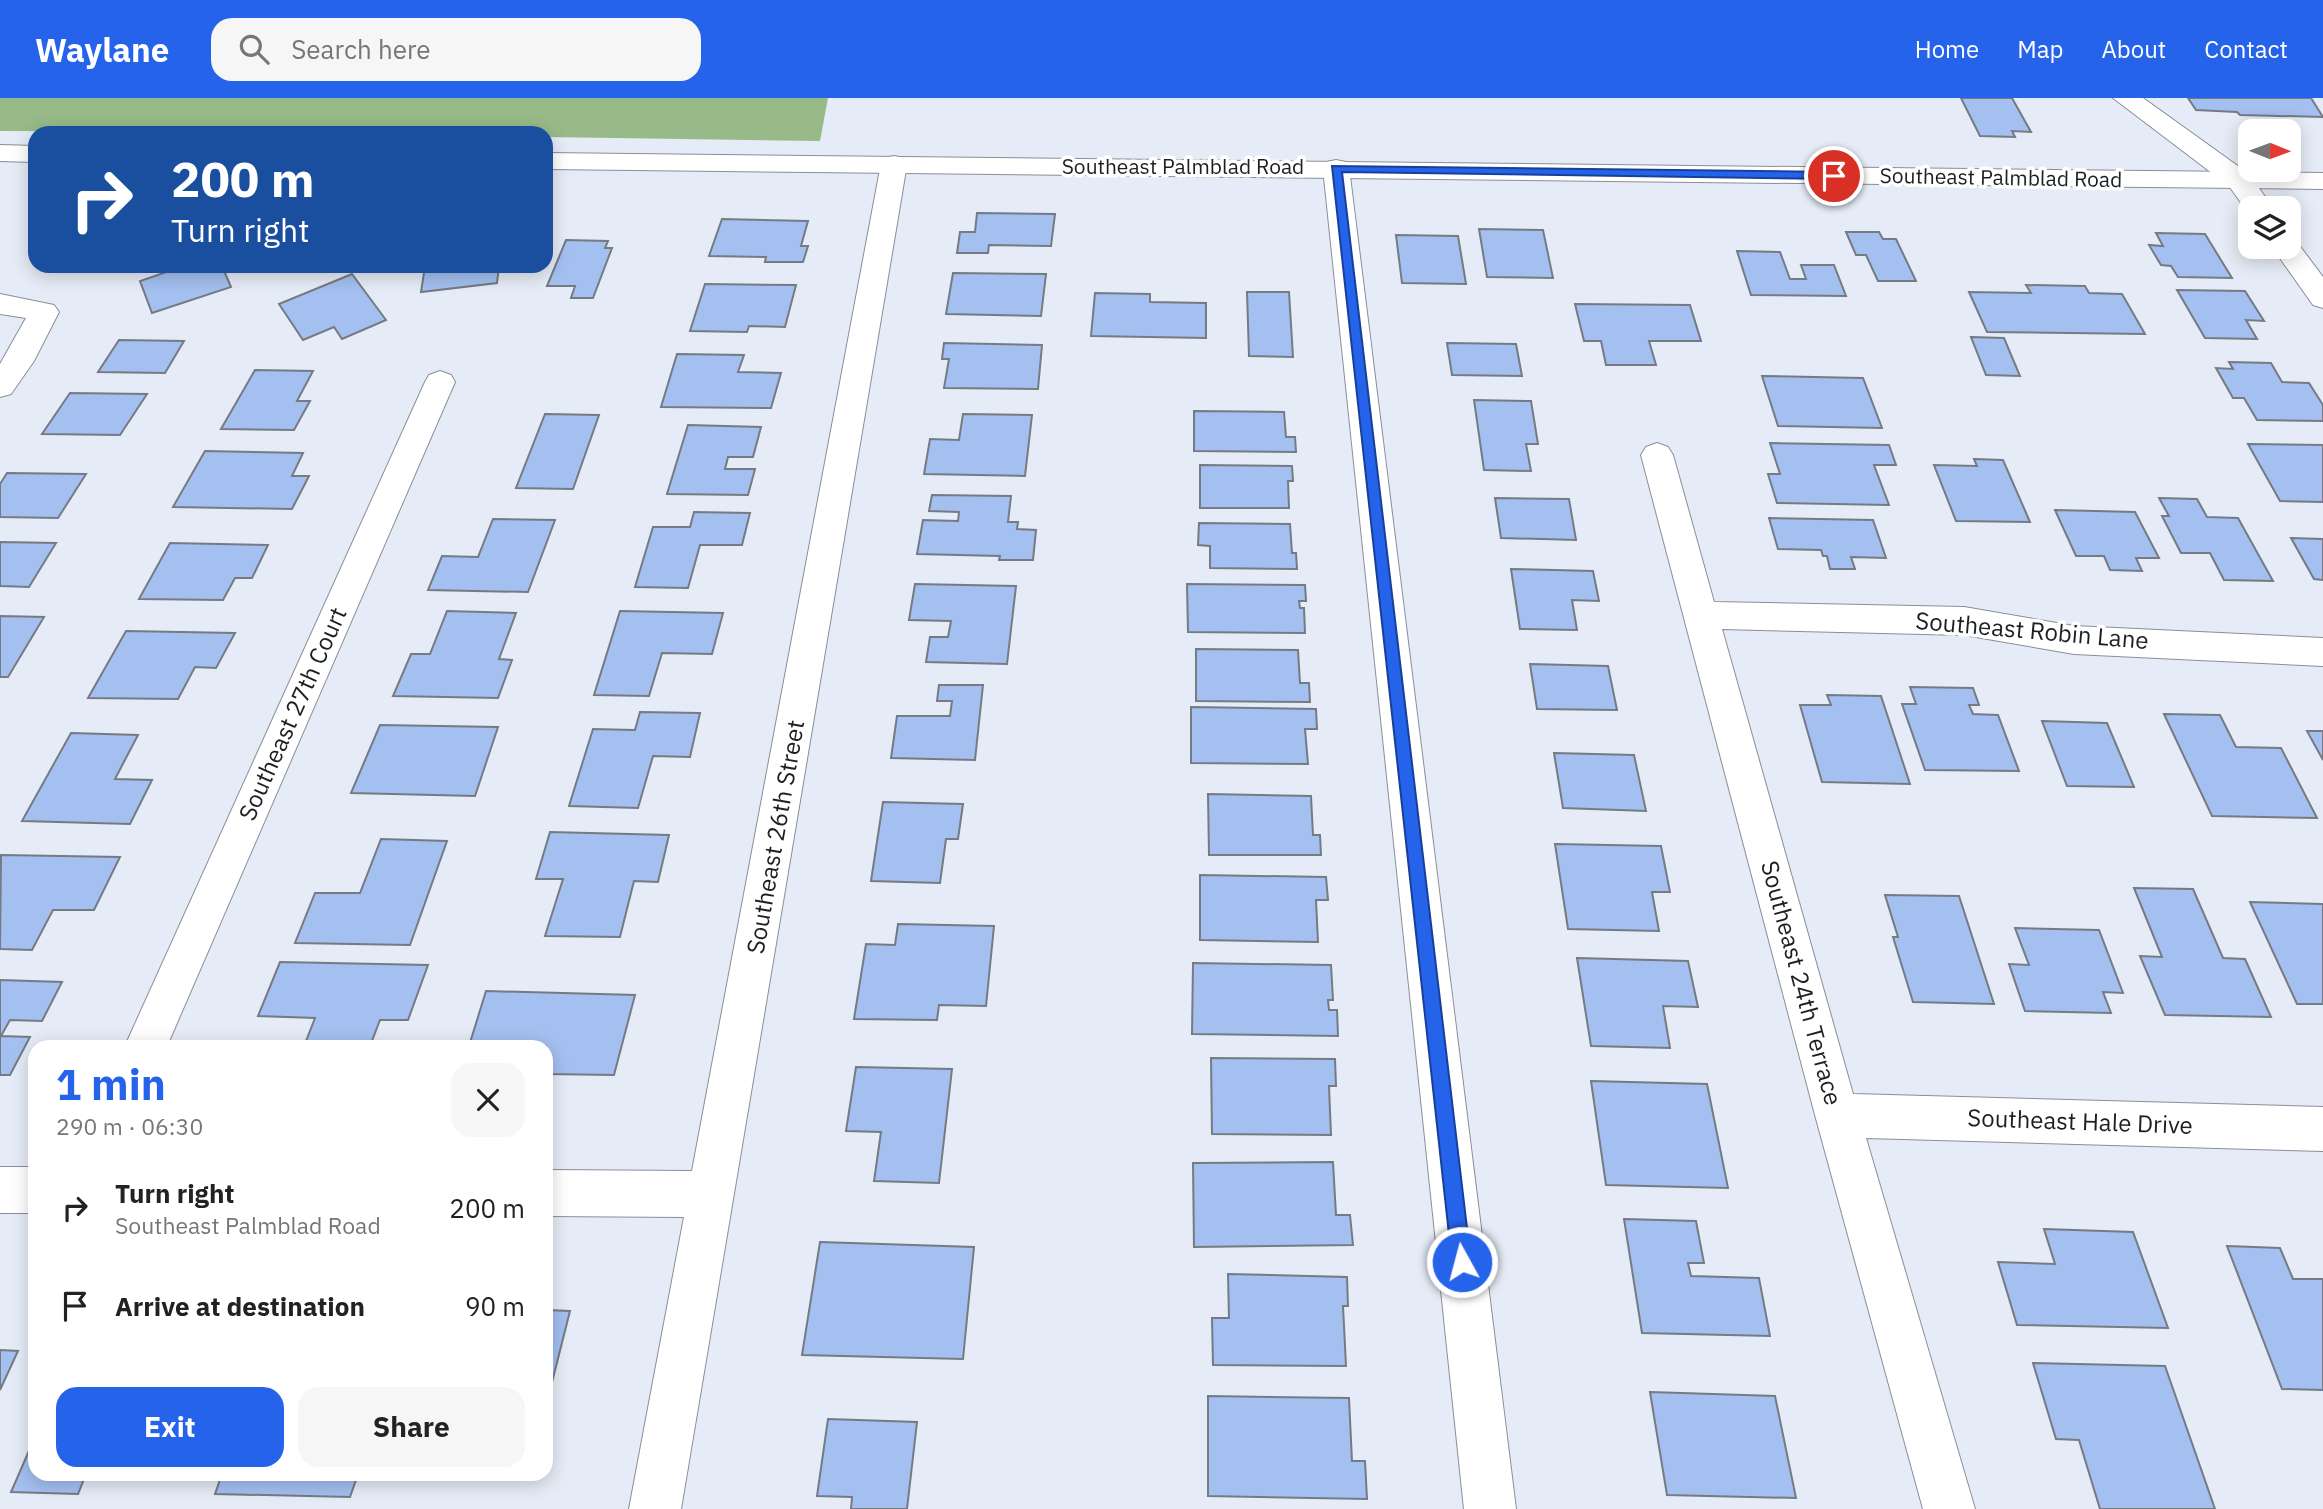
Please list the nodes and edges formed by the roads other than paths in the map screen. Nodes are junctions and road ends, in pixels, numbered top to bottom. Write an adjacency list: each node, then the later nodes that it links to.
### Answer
1 (2126, 98): 7 (street)
2 (0, 153): 3 (street)
3 (28, 154)
4 (553, 161): 5 (street, Southeast Palmblad Road)
5 (894, 164): 6 (street, Southeast Palmblad Road); 25 (street, Southeast 26th Street)
6 (1336, 168): 8 (street, Southeast Palmblad Road); 27 (street)
7 (2238, 179)
8 (2238, 180)
9 (2301, 181): 10 (street, Southeast Palmblad Road)
10 (2323, 181)
11 (2295, 259): 12 (street)
12 (2323, 298)
13 (0, 304): 15 (street)
14 (440, 382): 19 (street, Southeast 27th Court)
15 (0, 386)
16 (1657, 455): 17 (street, Southeast 24th Terrace)
17 (1699, 615): 18 (street, Southeast Robin Lane); 20 (street, Southeast 24th Terrace)
18 (2323, 652)
19 (149, 1040)
20 (1837, 1115): 21 (street, Southeast Hale Drive); 28 (street, Southeast 24th Terrace)
21 (2323, 1129)
22 (0, 1190): 23 (street)
23 (28, 1191)
24 (553, 1193): 25 (street)
25 (713, 1194): 26 (street, Southeast 26th Street)
26 (655, 1509)
27 (1490, 1509)
28 (1949, 1509)

